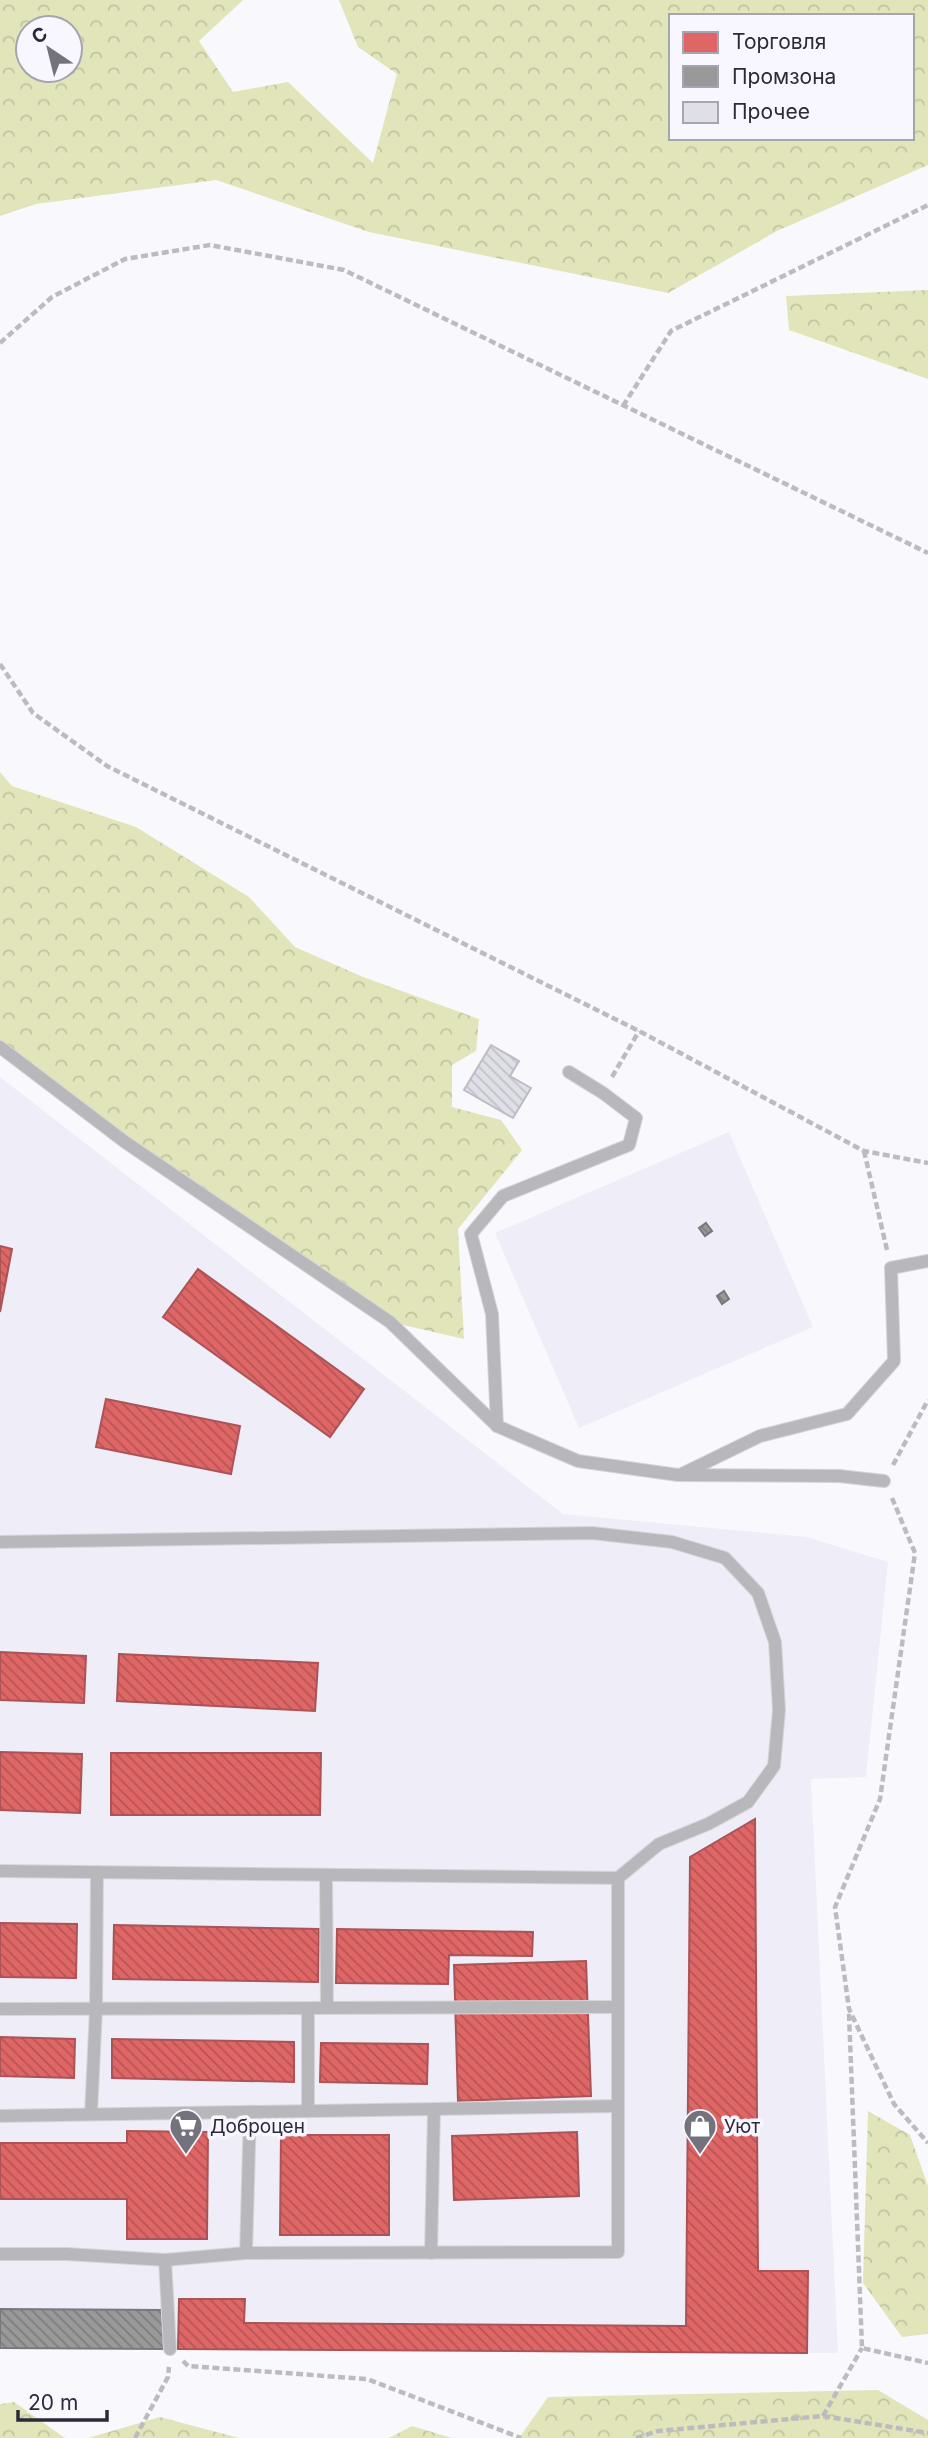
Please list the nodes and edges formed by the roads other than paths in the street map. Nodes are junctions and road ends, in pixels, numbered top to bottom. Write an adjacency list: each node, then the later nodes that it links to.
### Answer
1 (0, 1047): 4 (lane)
2 (569, 1072): 4 (lane)
3 (928, 1261): 5 (lane)
4 (497, 1426): 5 (lane)
5 (678, 1475): 6 (lane)
6 (884, 1481)
7 (0, 1542): 11 (lane)
8 (0, 1871): 9 (lane)
9 (97, 1872): 10 (lane); 16 (lane)
10 (327, 1875): 11 (lane); 14 (lane)
11 (618, 1878): 12 (lane)
12 (618, 2007): 14 (lane); 17 (lane)
13 (308, 2008): 14 (lane); 16 (lane); 19 (lane)
14 (327, 2008)
15 (0, 2009): 16 (lane)
16 (96, 2009): 21 (lane)
17 (618, 2106): 18 (lane); 24 (lane)
18 (434, 2109): 19 (lane); 24 (lane)
19 (308, 2111): 20 (lane)
20 (250, 2112): 21 (lane); 23 (lane)
21 (91, 2114): 22 (lane)
22 (0, 2116)
23 (246, 2253): 24 (lane); 26 (lane)
24 (431, 2253)
25 (0, 2254): 26 (lane)
26 (165, 2260): 27 (lane)
27 (170, 2349)

